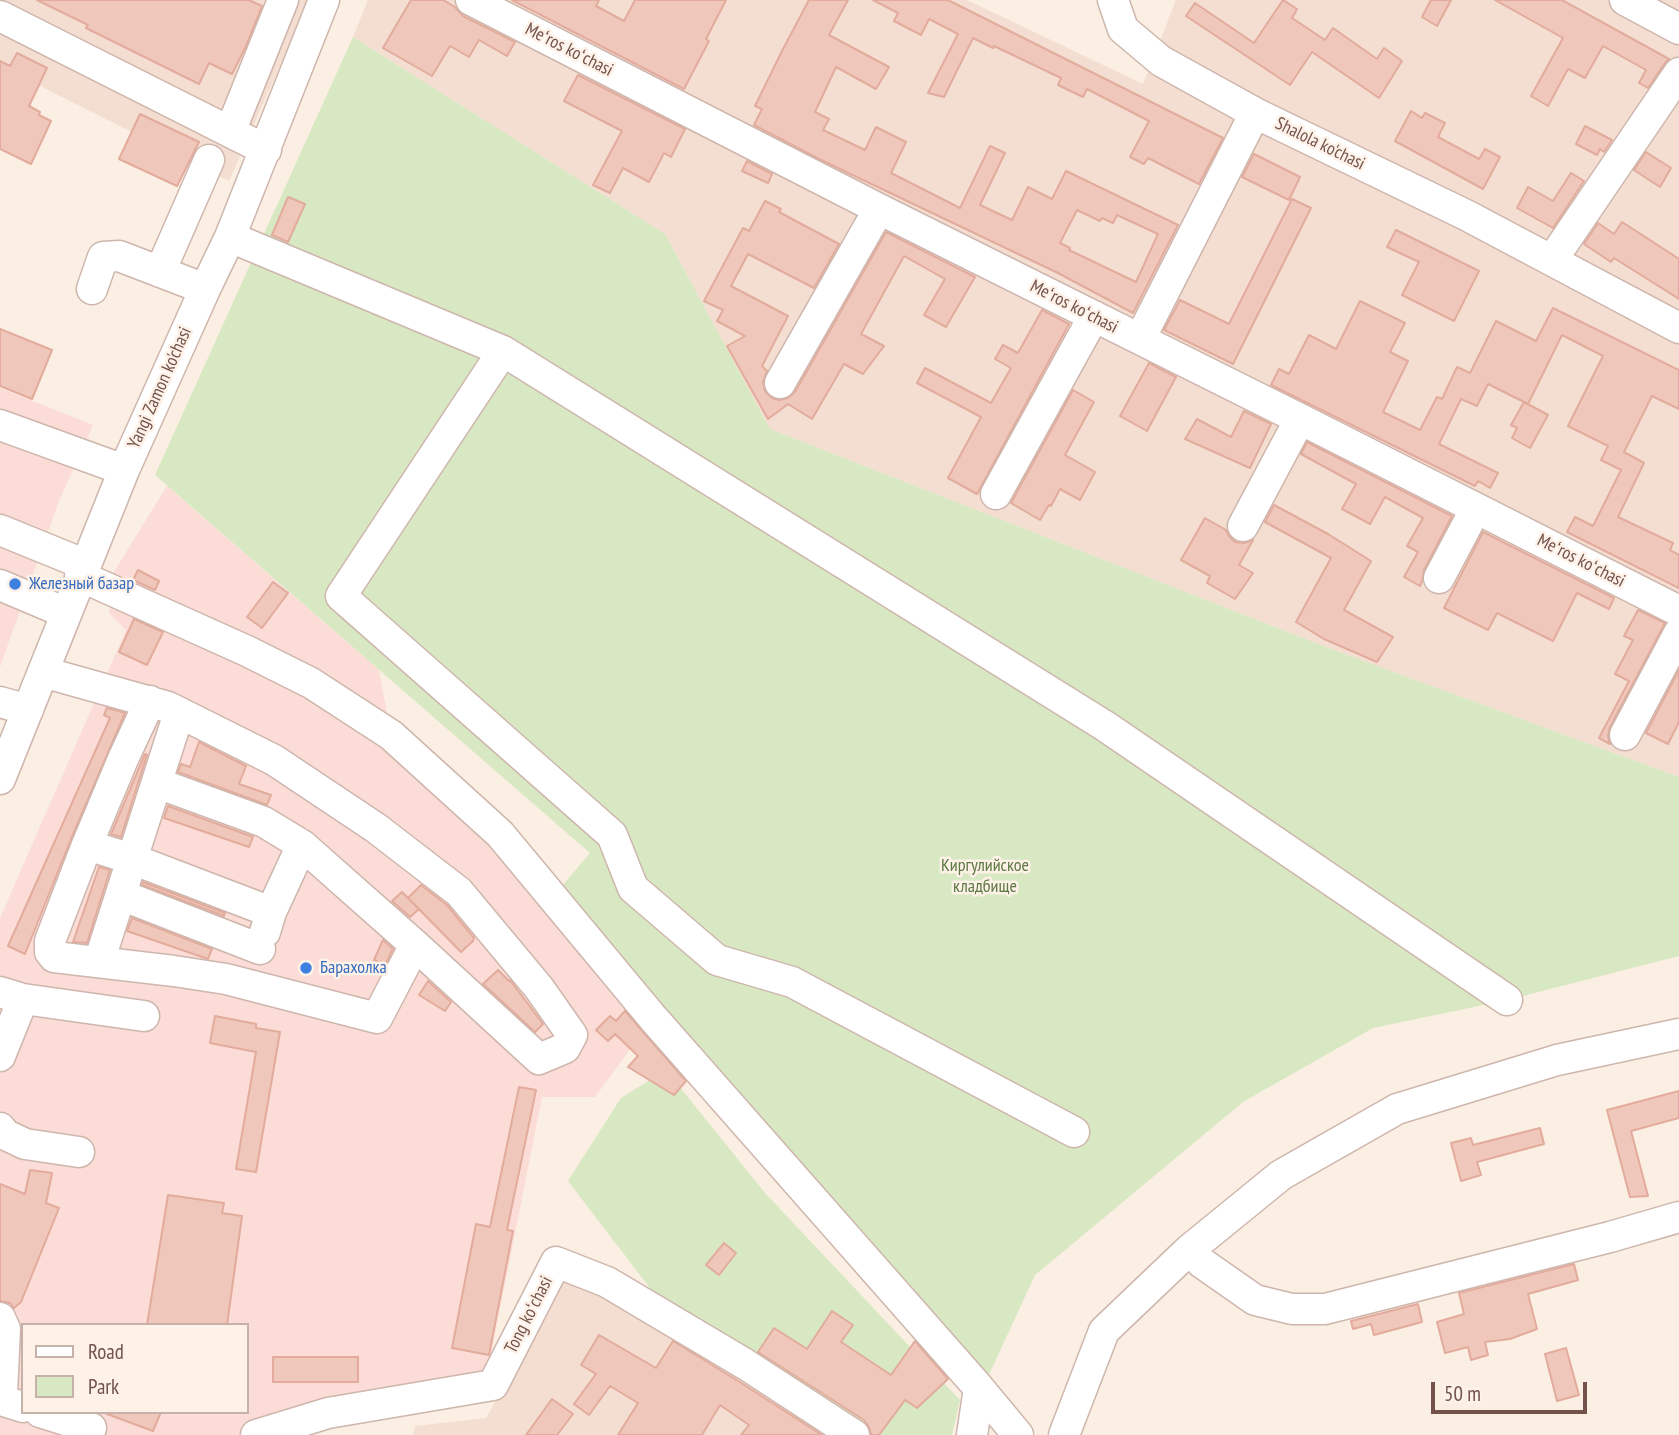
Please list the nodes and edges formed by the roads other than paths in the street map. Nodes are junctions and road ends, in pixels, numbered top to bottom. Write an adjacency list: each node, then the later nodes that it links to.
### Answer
1 (283, 0): 10 (street)
2 (324, 0): 11 (street, Yangi Zamon ko'chasi)
3 (471, 0): 13 (street, Meʻros koʻchasi)
4 (1113, 0): 9 (street, Shalola ko'chasi)
5 (1625, 0): 7 (street)
6 (0, 16): 10 (street)
7 (1679, 29)
8 (1679, 73): 15 (street)
9 (1255, 113): 15 (street, Shalola ko'chasi); 21 (street)
10 (230, 132): 11 (street)
11 (266, 150): 14 (street, Yangi Zamon ko'chasi)
12 (209, 160): 16 (street)
13 (879, 209): 19 (street, Meʻros koʻchasi); 23 (street)
14 (230, 237): 18 (street, Yangi Zamon ko'chasi); 22 (street)
15 (1552, 260): 20 (street, Shalola ko'chasi)
16 (160, 272): 17 (street); 18 (street)
17 (92, 289)
18 (205, 289): 26 (street, Yangi Zamon ko'chasi)
19 (1094, 316): 21 (street, Meʻros koʻchasi); 27 (street)
20 (1679, 328)
21 (1140, 340): 24 (street, Meʻros koʻchasi)
22 (503, 351): 54 (street); 59 (street)
23 (780, 383)
24 (1300, 419): 28 (street, Meʻros koʻchasi); 29 (street)
25 (0, 425): 26 (street)
26 (124, 470): 31 (street, Yangi Zamon ko'chasi)
27 (996, 494)
28 (1476, 508): 32 (street); 34 (street, Meʻros koʻchasi)
29 (1243, 526)
30 (0, 530): 31 (street)
31 (83, 571): 35 (street, Yangi Zamon ko'chasi); 64 (street)
32 (1439, 578)
33 (0, 585): 35 (street)
34 (1679, 611)
35 (66, 613): 37 (street, Yangi Zamon ko'chasi)
36 (1679, 633): 41 (street)
37 (43, 672): 38 (street); 39 (street, Yangi Zamon ko'chasi)
38 (150, 701): 40 (street); 44 (street)
39 (14, 706): 42 (street, Yangi Zamon ko'chasi)
40 (179, 712): 43 (street); 49 (street)
41 (1625, 735)
42 (0, 779)
43 (157, 783): 45 (street); 46 (street)
44 (87, 845): 46 (street); 51 (street)
45 (302, 845): 48 (street); 49 (street)
46 (132, 859): 47 (street); 48 (street)
47 (121, 895): 50 (street); 51 (street)
48 (271, 912): 50 (street)
49 (415, 944): 52 (street)
50 (260, 949): 52 (street)
51 (99, 962): 52 (street)
52 (250, 985)
53 (12, 995): 55 (street); 57 (street)
54 (1507, 1000)
55 (144, 1016)
56 (1679, 1034): 62 (street)
57 (0, 1056)
58 (0, 1128): 60 (street)
59 (1074, 1132)
60 (79, 1152)
61 (1679, 1217): 62 (street)
62 (1189, 1250): 72 (street)
63 (0, 1318): 65 (street)
64 (979, 1388): 70 (street); 71 (street)
65 (21, 1406)
66 (46, 1414): 67 (street)
67 (91, 1428)
68 (271, 1433): 69 (street, Tong koʻchasi)
69 (854, 1435)
70 (972, 1435)
71 (1018, 1435)
72 (1064, 1435)

